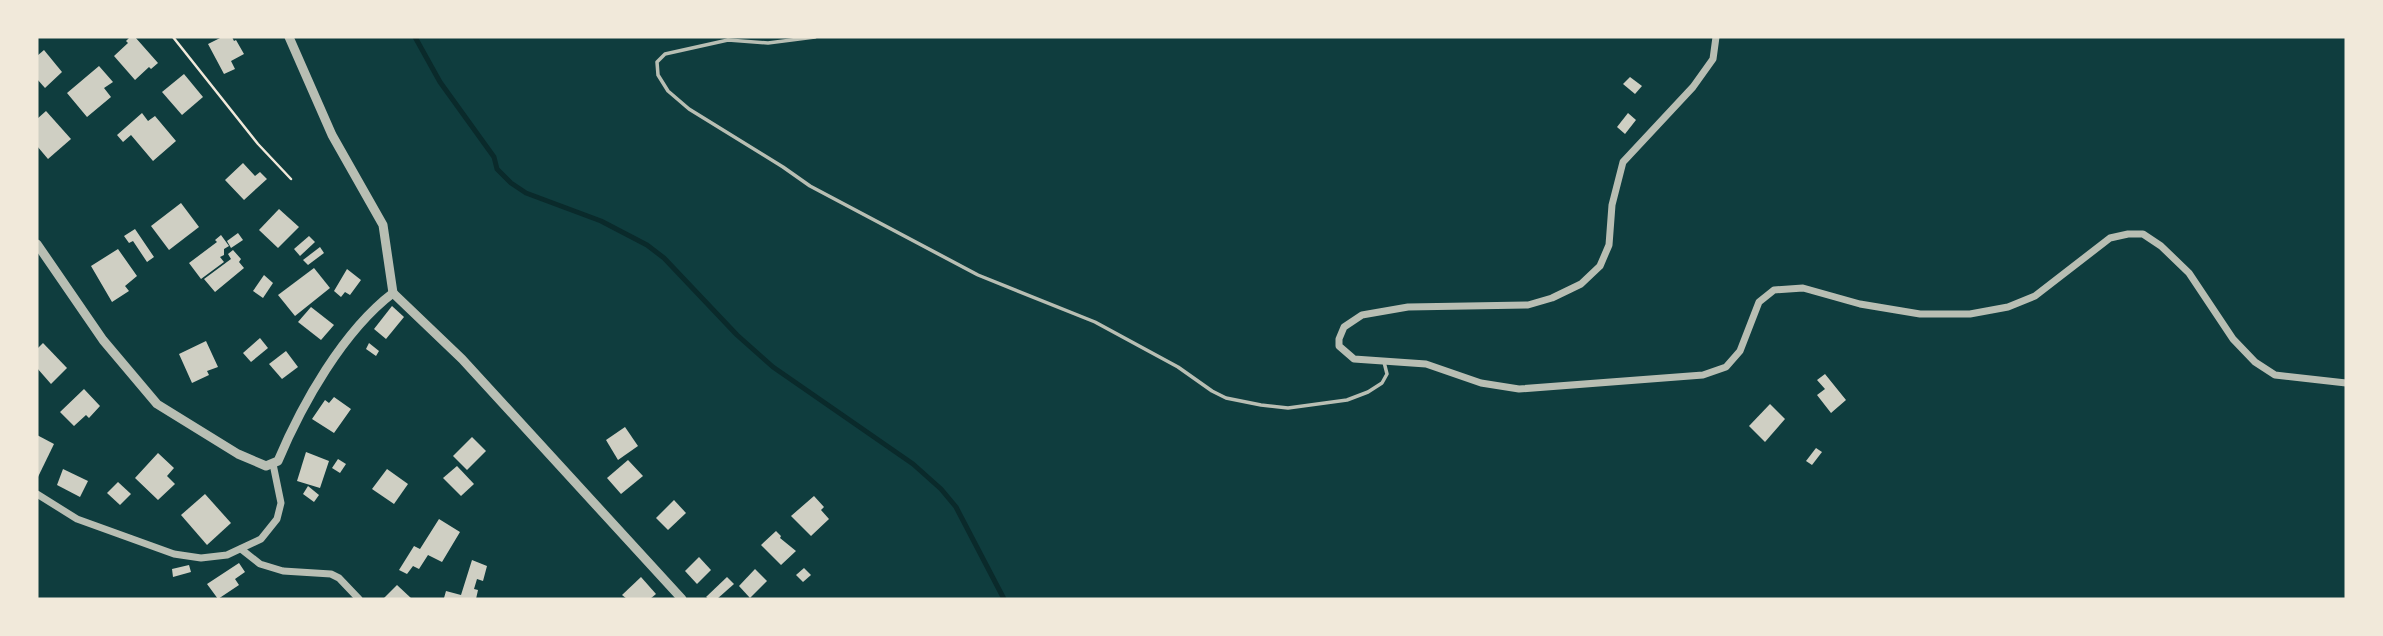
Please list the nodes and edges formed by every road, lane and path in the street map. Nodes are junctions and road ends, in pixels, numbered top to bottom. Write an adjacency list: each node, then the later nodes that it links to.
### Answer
1 (173, 37): 5 (path)
2 (289, 37): 7 (street)
3 (815, 37): 8 (lane)
4 (1716, 37): 8 (street)
5 (291, 179)
6 (37, 244): 10 (street)
7 (393, 293): 10 (street); 14 (street)
8 (1384, 362): 9 (street)
9 (2346, 383)
10 (273, 464): 12 (street)
11 (37, 494): 12 (street)
12 (241, 550): 13 (street)
13 (359, 599)
14 (682, 599)

